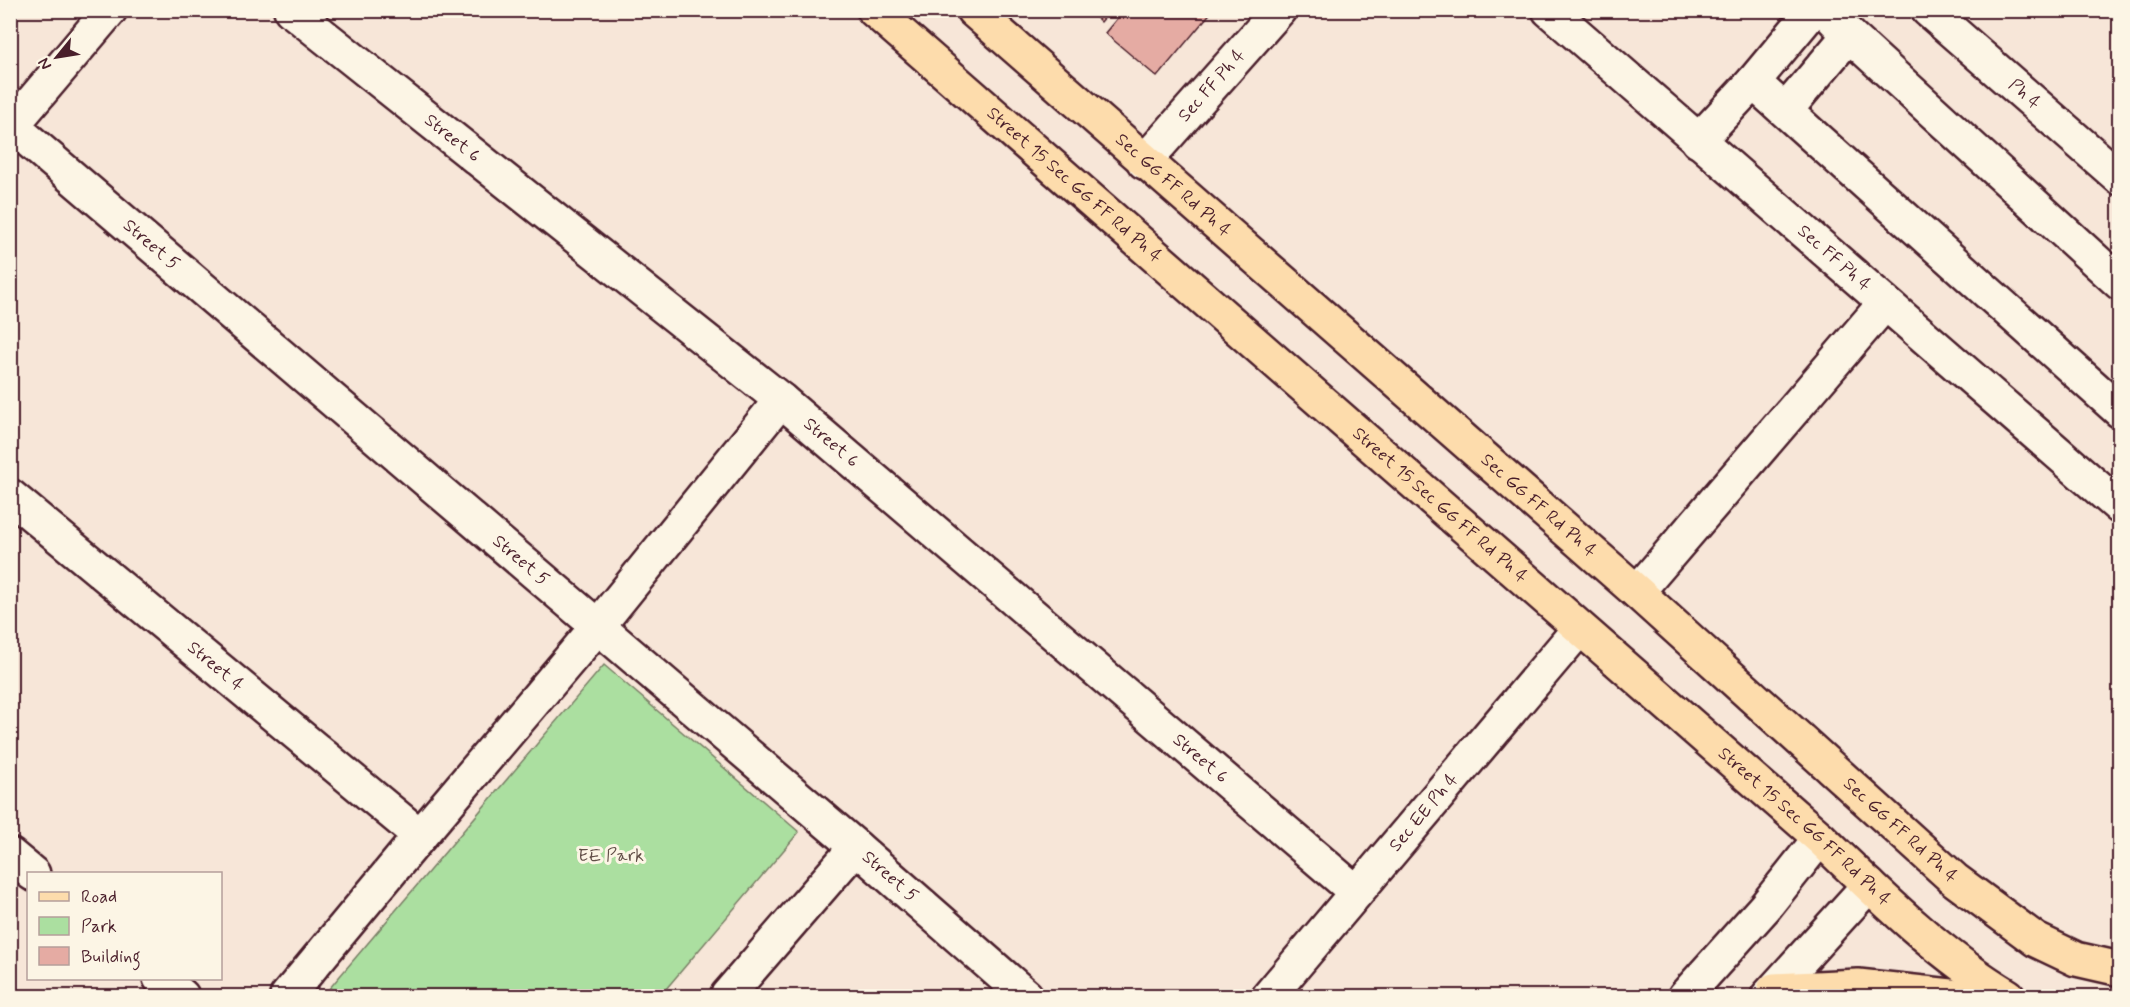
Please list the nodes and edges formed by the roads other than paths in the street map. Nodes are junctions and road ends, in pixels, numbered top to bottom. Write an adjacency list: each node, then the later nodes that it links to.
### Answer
1 (110, 10): 13 (street)
2 (291, 10): 19 (street, Street 6)
3 (874, 10): 25 (main road, Street 15 Sec GG FF Rd Ph 4)
4 (973, 10): 15 (main road, Sec GG FF Rd Ph 4)
5 (1278, 10): 15 (street, Sec FF Ph 4)
6 (1549, 10): 14 (street, Sec FF Ph 4)
7 (1813, 10): 11 (street)
8 (1826, 10): 10 (street)
9 (1928, 10): 16 (street, Ph 4)
10 (1849, 35): 12 (street); 17 (street)
11 (1753, 82): 12 (street); 14 (street)
12 (1786, 110): 20 (street)
13 (11, 127): 24 (street, Street 5)
14 (1698, 141): 18 (street, Sec FF Ph 4)
15 (1144, 162): 23 (main road, Sec GG FF Rd Ph 4)
16 (2120, 178)
17 (2120, 283)
18 (1885, 303): 22 (street, Sec FF Ph 4); 23 (street)
19 (782, 400): 24 (street); 32 (street, Street 6)
20 (2120, 411)
21 (10, 496): 26 (street, Street 4)
22 (2120, 507)
23 (1637, 592): 33 (main road, Sec GG FF Rd Ph 4)
24 (598, 626): 26 (street); 28 (street, Street 5)
25 (1579, 629): 27 (main road, Street 15 Sec GG FF Rd Ph 4); 32 (street, Sec EE Ph 4)
26 (420, 836): 37 (street)
27 (1820, 838): 31 (main road, Street 15 Sec GG FF Rd Ph 4); 41 (street)
28 (856, 847): 38 (street); 39 (street, Street 5)
29 (10, 855): 30 (street)
30 (32, 872)
31 (1869, 885): 35 (street); 43 (main road, Street 15 Sec GG FF Rd Ph 4)
32 (1356, 892): 40 (street, Sec EE Ph 4)
33 (2120, 969)
34 (162, 980): 36 (street)
35 (1771, 993): 42 (main road)
36 (182, 996)
37 (287, 996)
38 (727, 996)
39 (1026, 996)
40 (1269, 996)
41 (1685, 996)
42 (1951, 996)
43 (2008, 996)

